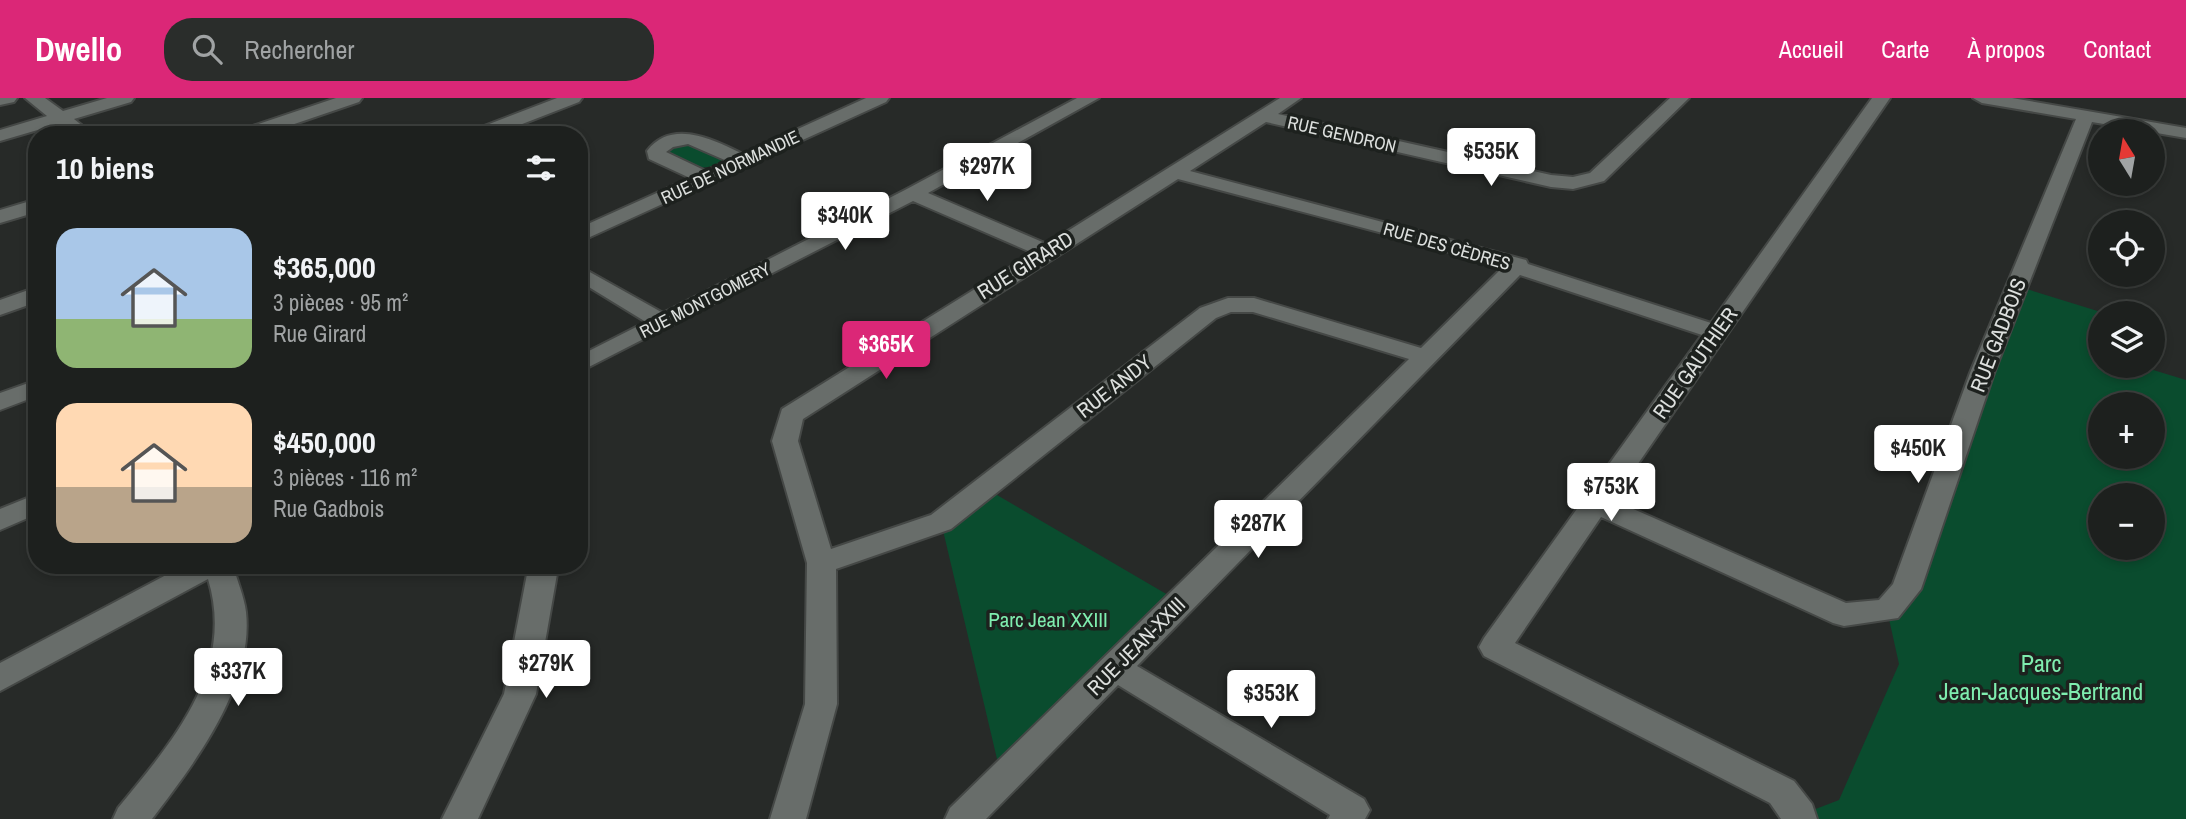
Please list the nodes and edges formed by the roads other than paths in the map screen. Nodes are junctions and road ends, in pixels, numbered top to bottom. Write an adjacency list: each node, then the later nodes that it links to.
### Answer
1 (8, 98): 12 (street)
2 (34, 98): 15 (street)
3 (125, 98): 15 (street)
4 (353, 98): 18 (street)
5 (573, 98): 19 (street)
6 (880, 98): 23 (street, RUE DE NORMANDIE)
7 (1090, 98): 26 (street, RUE MONTGOMERY)
8 (1292, 98): 13 (street, RUE GIRARD)
9 (1680, 98): 13 (street, RUE GENDRON)
10 (1881, 98): 36 (street, RUE GAUTHIER)
11 (1982, 98): 14 (street)
12 (0, 100)
13 (1263, 116): 24 (street, RUE GIRARD)
14 (2086, 116): 21 (street); 41 (street, RUE GADBOIS)
15 (61, 117): 16 (street); 17 (street)
16 (32, 126)
17 (73, 126)
18 (271, 126)
19 (500, 126)
20 (28, 127): 22 (street)
21 (2186, 133)
22 (0, 136)
23 (742, 161): 25 (street, RUE DE NORMANDIE); 25 (street)
24 (1174, 172): 30 (street, RUE GIRARD); 31 (street, RUE DES CÈDRES)
25 (706, 178): 29 (street, RUE DE NORMANDIE)
26 (912, 194): 30 (street); 35 (street, RUE MONTGOMERY)
27 (28, 208): 28 (street)
28 (0, 218)
29 (588, 232)
30 (1047, 251): 44 (street, RUE GIRARD)
31 (1518, 265): 36 (street, RUE DES CÈDRES); 37 (street, RUE JEAN-XXIII)
32 (588, 277): 35 (street)
33 (28, 298): 34 (street)
34 (0, 308)
35 (662, 322): 38 (street, RUE MONTGOMERY)
36 (1717, 331): 41 (street, RUE GAUTHIER)
37 (1426, 356): 44 (street, RUE ANDY); 48 (street, RUE JEAN-XXIII)
38 (588, 360)
39 (28, 391): 40 (street)
40 (0, 402)
41 (1596, 504): 55 (street, RUE GAUTHIER)
42 (28, 507): 43 (street)
43 (0, 520)
44 (821, 563): 52 (street, RUE GIRARD)
45 (193, 574): 49 (street)
46 (220, 574): 50 (street)
47 (542, 574): 51 (street)
48 (1115, 668): 53 (street, RUE JEAN-XXIII); 54 (street)
49 (0, 678)
50 (131, 819)
51 (460, 819)
52 (788, 819)
53 (963, 819)
54 (1346, 819)
55 (1799, 819)

